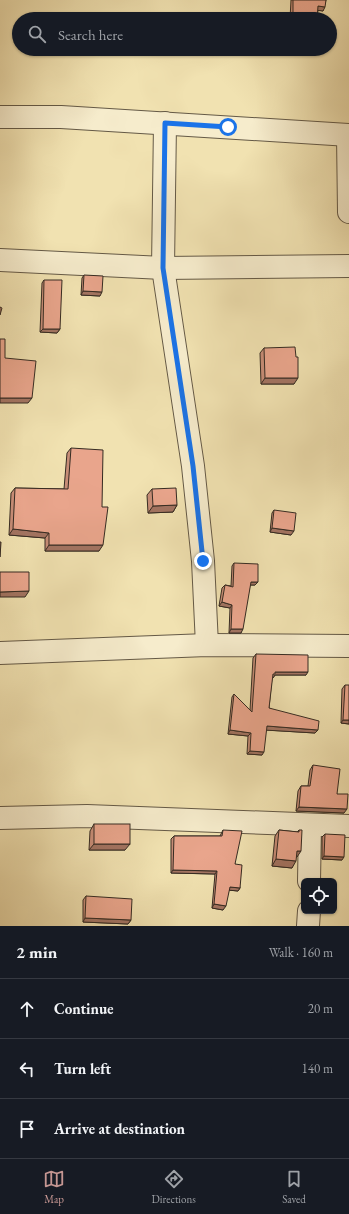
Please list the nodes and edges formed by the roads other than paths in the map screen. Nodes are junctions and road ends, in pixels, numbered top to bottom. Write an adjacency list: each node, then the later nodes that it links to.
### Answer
1 (0, 117): 2 (street)
2 (165, 123): 3 (street); 7 (street)
3 (348, 135): 4 (street)
4 (349, 212)
5 (0, 260): 7 (street)
6 (349, 266): 7 (street)
7 (163, 268): 8 (street)
8 (207, 645): 9 (street); 10 (street)
9 (349, 646)
10 (0, 653)
11 (0, 818): 12 (street)
12 (310, 825): 13 (street); 14 (street)
13 (349, 826)
14 (309, 878)
15 (309, 914): 16 (street)
16 (308, 926)

